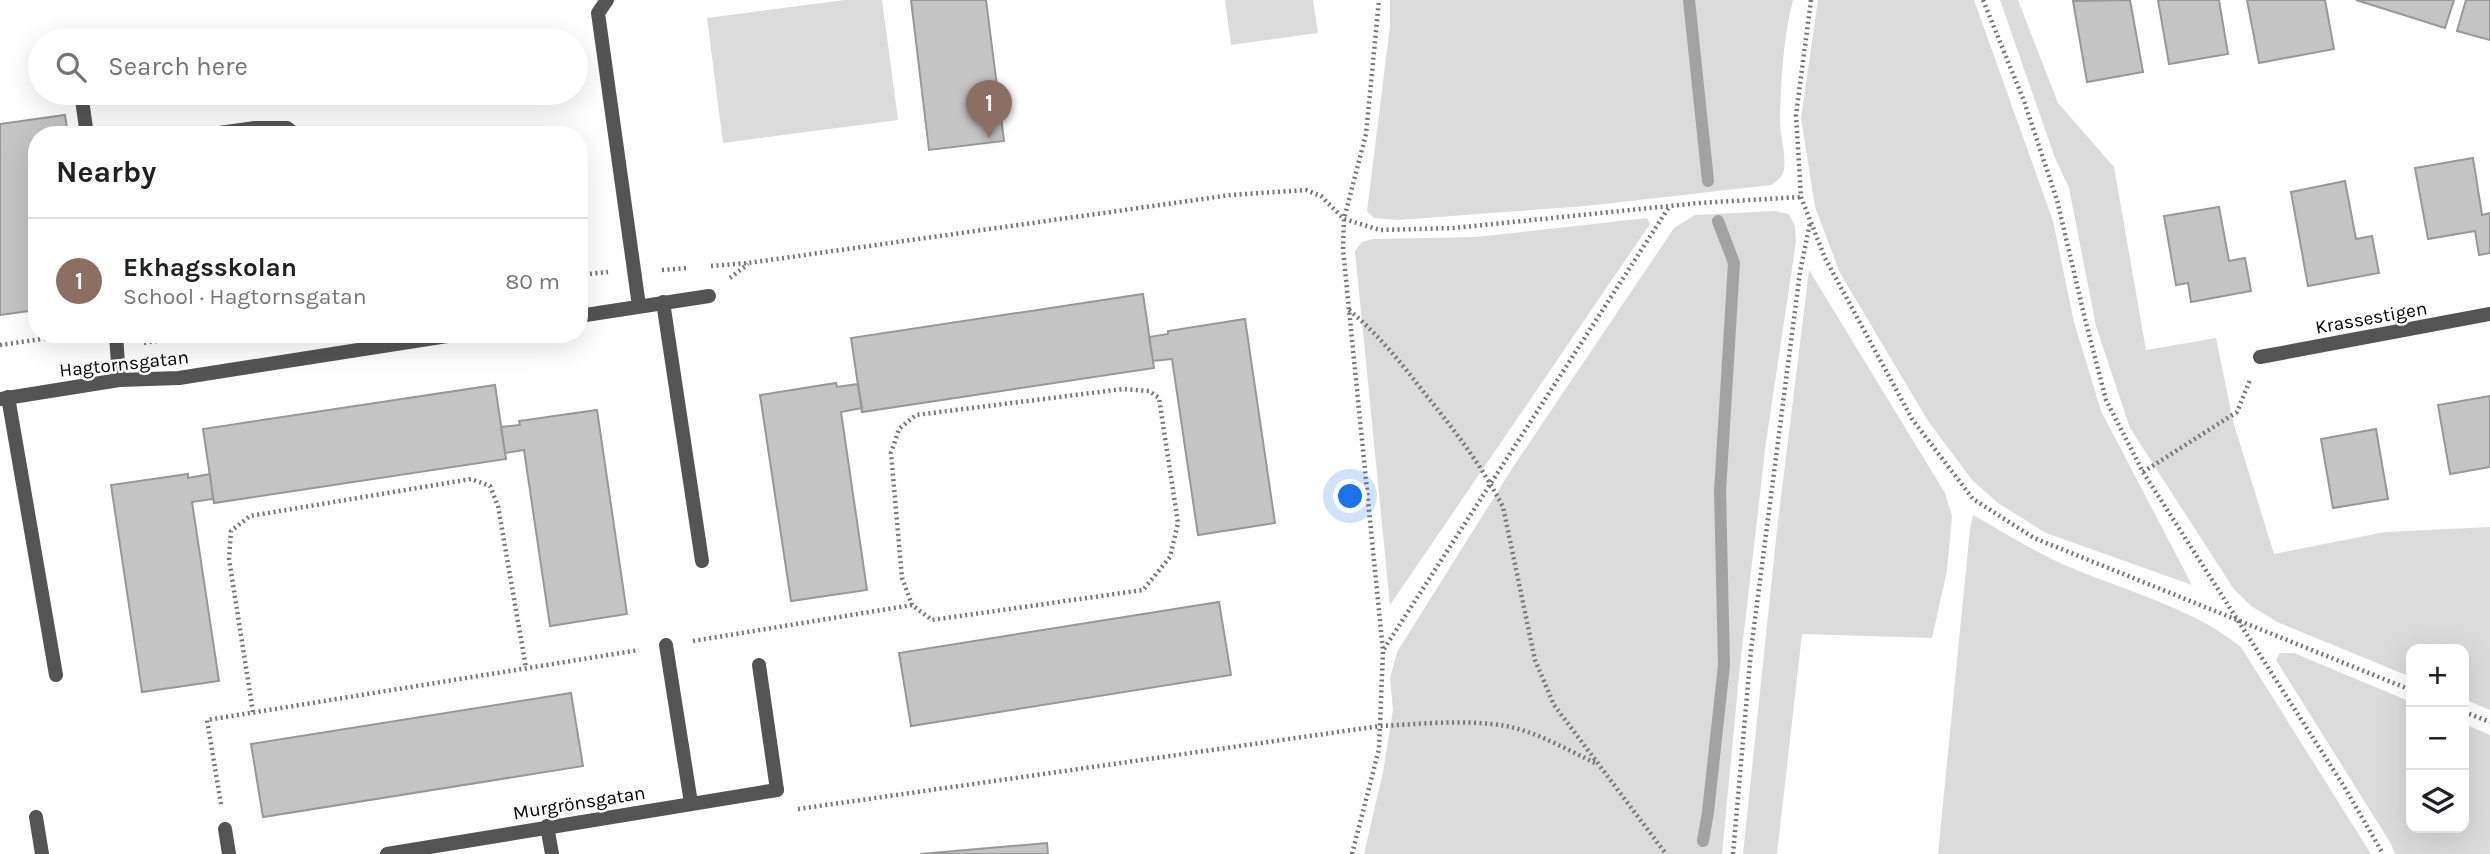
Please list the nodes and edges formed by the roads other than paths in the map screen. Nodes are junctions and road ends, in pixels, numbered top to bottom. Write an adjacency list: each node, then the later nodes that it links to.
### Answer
1 (607, 0): 6 (street)
2 (83, 105): 3 (street)
3 (86, 126)
4 (709, 296): 5 (street)
5 (663, 302): 6 (street); 14 (street)
6 (639, 306): 7 (street)
7 (588, 314)
8 (2490, 314): 11 (street, Krassestigen)
9 (117, 343): 12 (street)
10 (403, 343): 12 (street, Hagtornsgatan)
11 (2260, 357)
12 (119, 380): 13 (street, Hagtornsgatan)
13 (4, 398): 17 (street)
14 (702, 561)
15 (666, 646): 18 (street)
16 (759, 664): 18 (street, Murgrönsgatan)
17 (56, 675)
18 (691, 803): 20 (street, Murgrönsgatan)
19 (36, 817): 22 (street)
20 (547, 826): 24 (street, Murgrönsgatan); 25 (street)
21 (225, 829): 23 (street)
22 (43, 854)
23 (229, 854)
24 (387, 854)
25 (552, 854)

